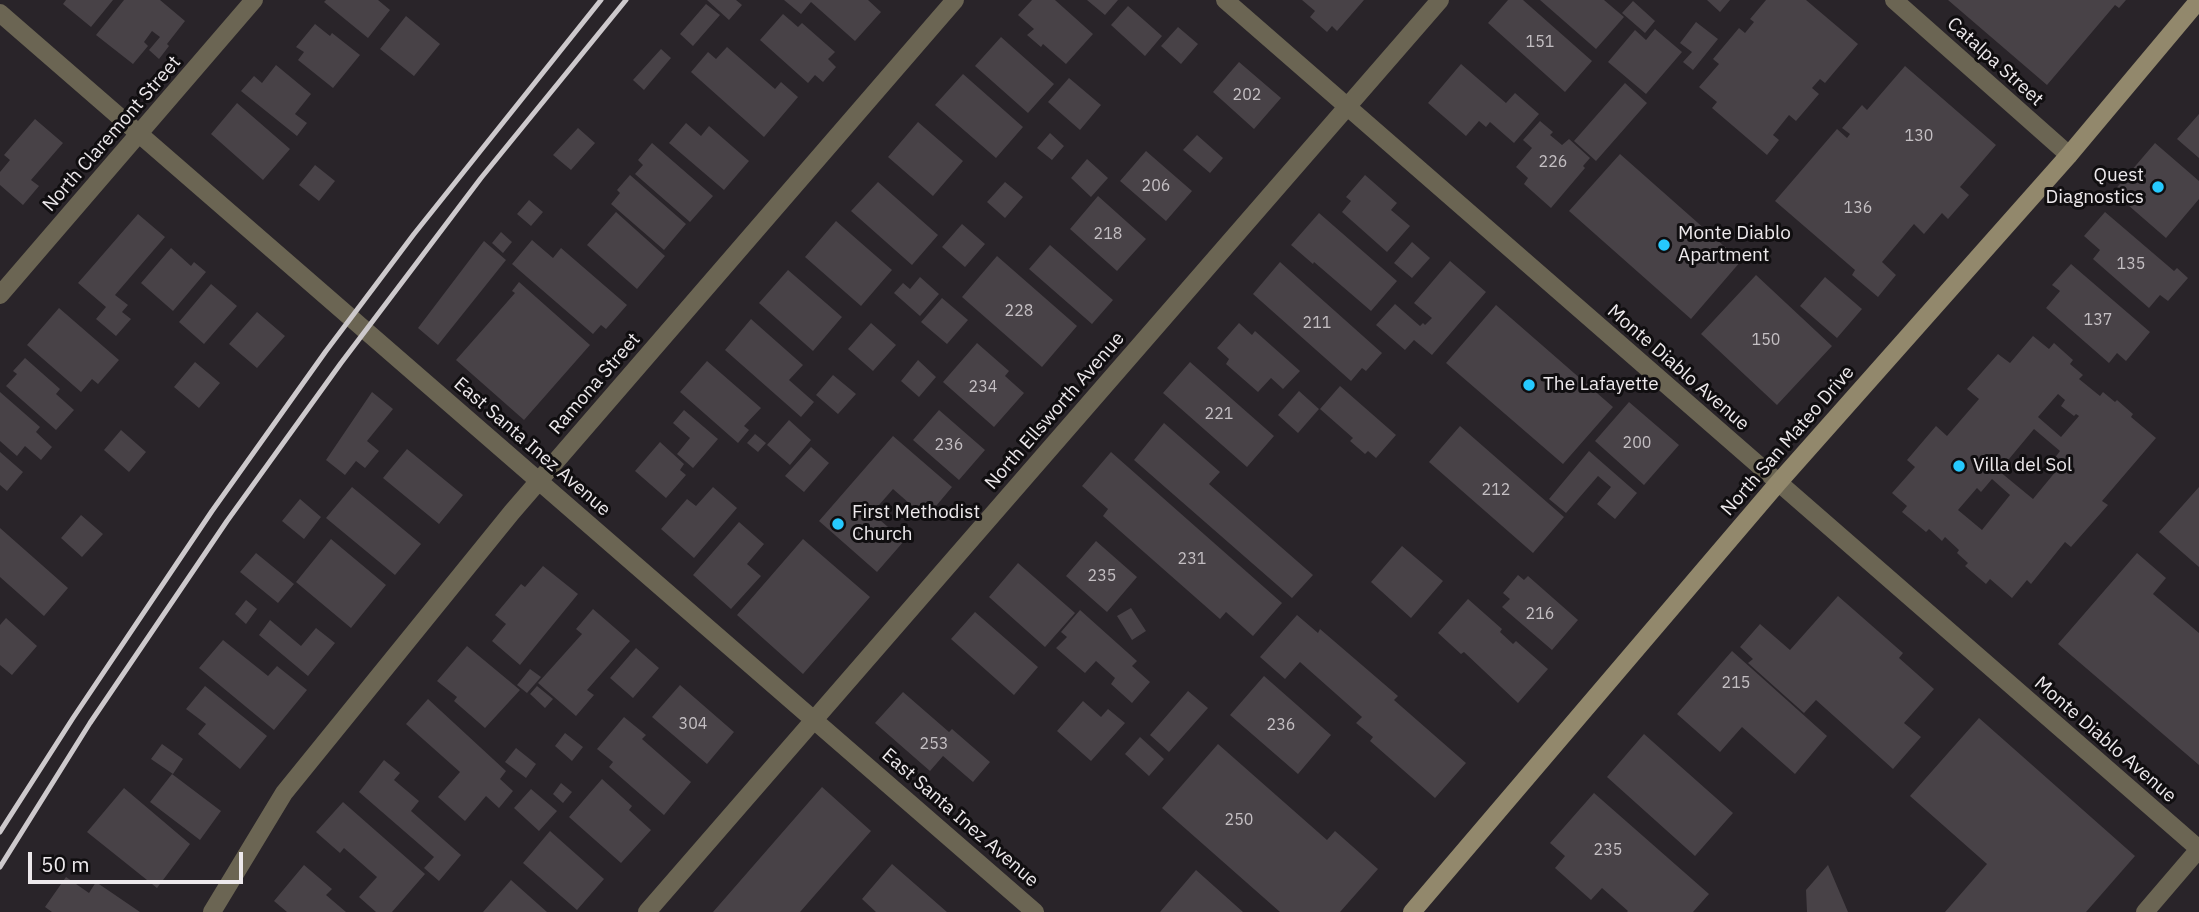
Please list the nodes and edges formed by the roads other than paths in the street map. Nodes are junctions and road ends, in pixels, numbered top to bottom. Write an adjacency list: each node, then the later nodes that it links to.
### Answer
1 (254, 0): 9 (street, North Claremont Street)
2 (955, 0): 12 (street, Ramona Street)
3 (1224, 0): 8 (street, Monte Diablo Avenue)
4 (1440, 0): 8 (street, North Ellsworth Avenue)
5 (1894, 0): 10 (street, Catalpa Street)
6 (2199, 0): 10 (main road, North San Mateo Drive)
7 (0, 13): 9 (street, East Santa Inez Avenue)
8 (1347, 106): 13 (street, Monte Diablo Avenue); 14 (street, North Ellsworth Avenue)
9 (140, 135): 11 (street, North Claremont Street); 12 (street, East Santa Inez Avenue)
10 (2069, 155): 13 (main road, North San Mateo Drive)
11 (0, 295)
12 (538, 480): 14 (street, East Santa Inez Avenue); 16 (street, Ramona Street)
13 (1778, 483): 15 (street, Monte Diablo Avenue); 19 (main road, North San Mateo Drive)
14 (814, 720): 17 (street, North Ellsworth Avenue); 18 (street, East Santa Inez Avenue)
15 (2199, 849): 20 (street)
16 (212, 912)
17 (647, 912)
18 (1035, 912)
19 (1412, 912)
20 (2145, 912)

